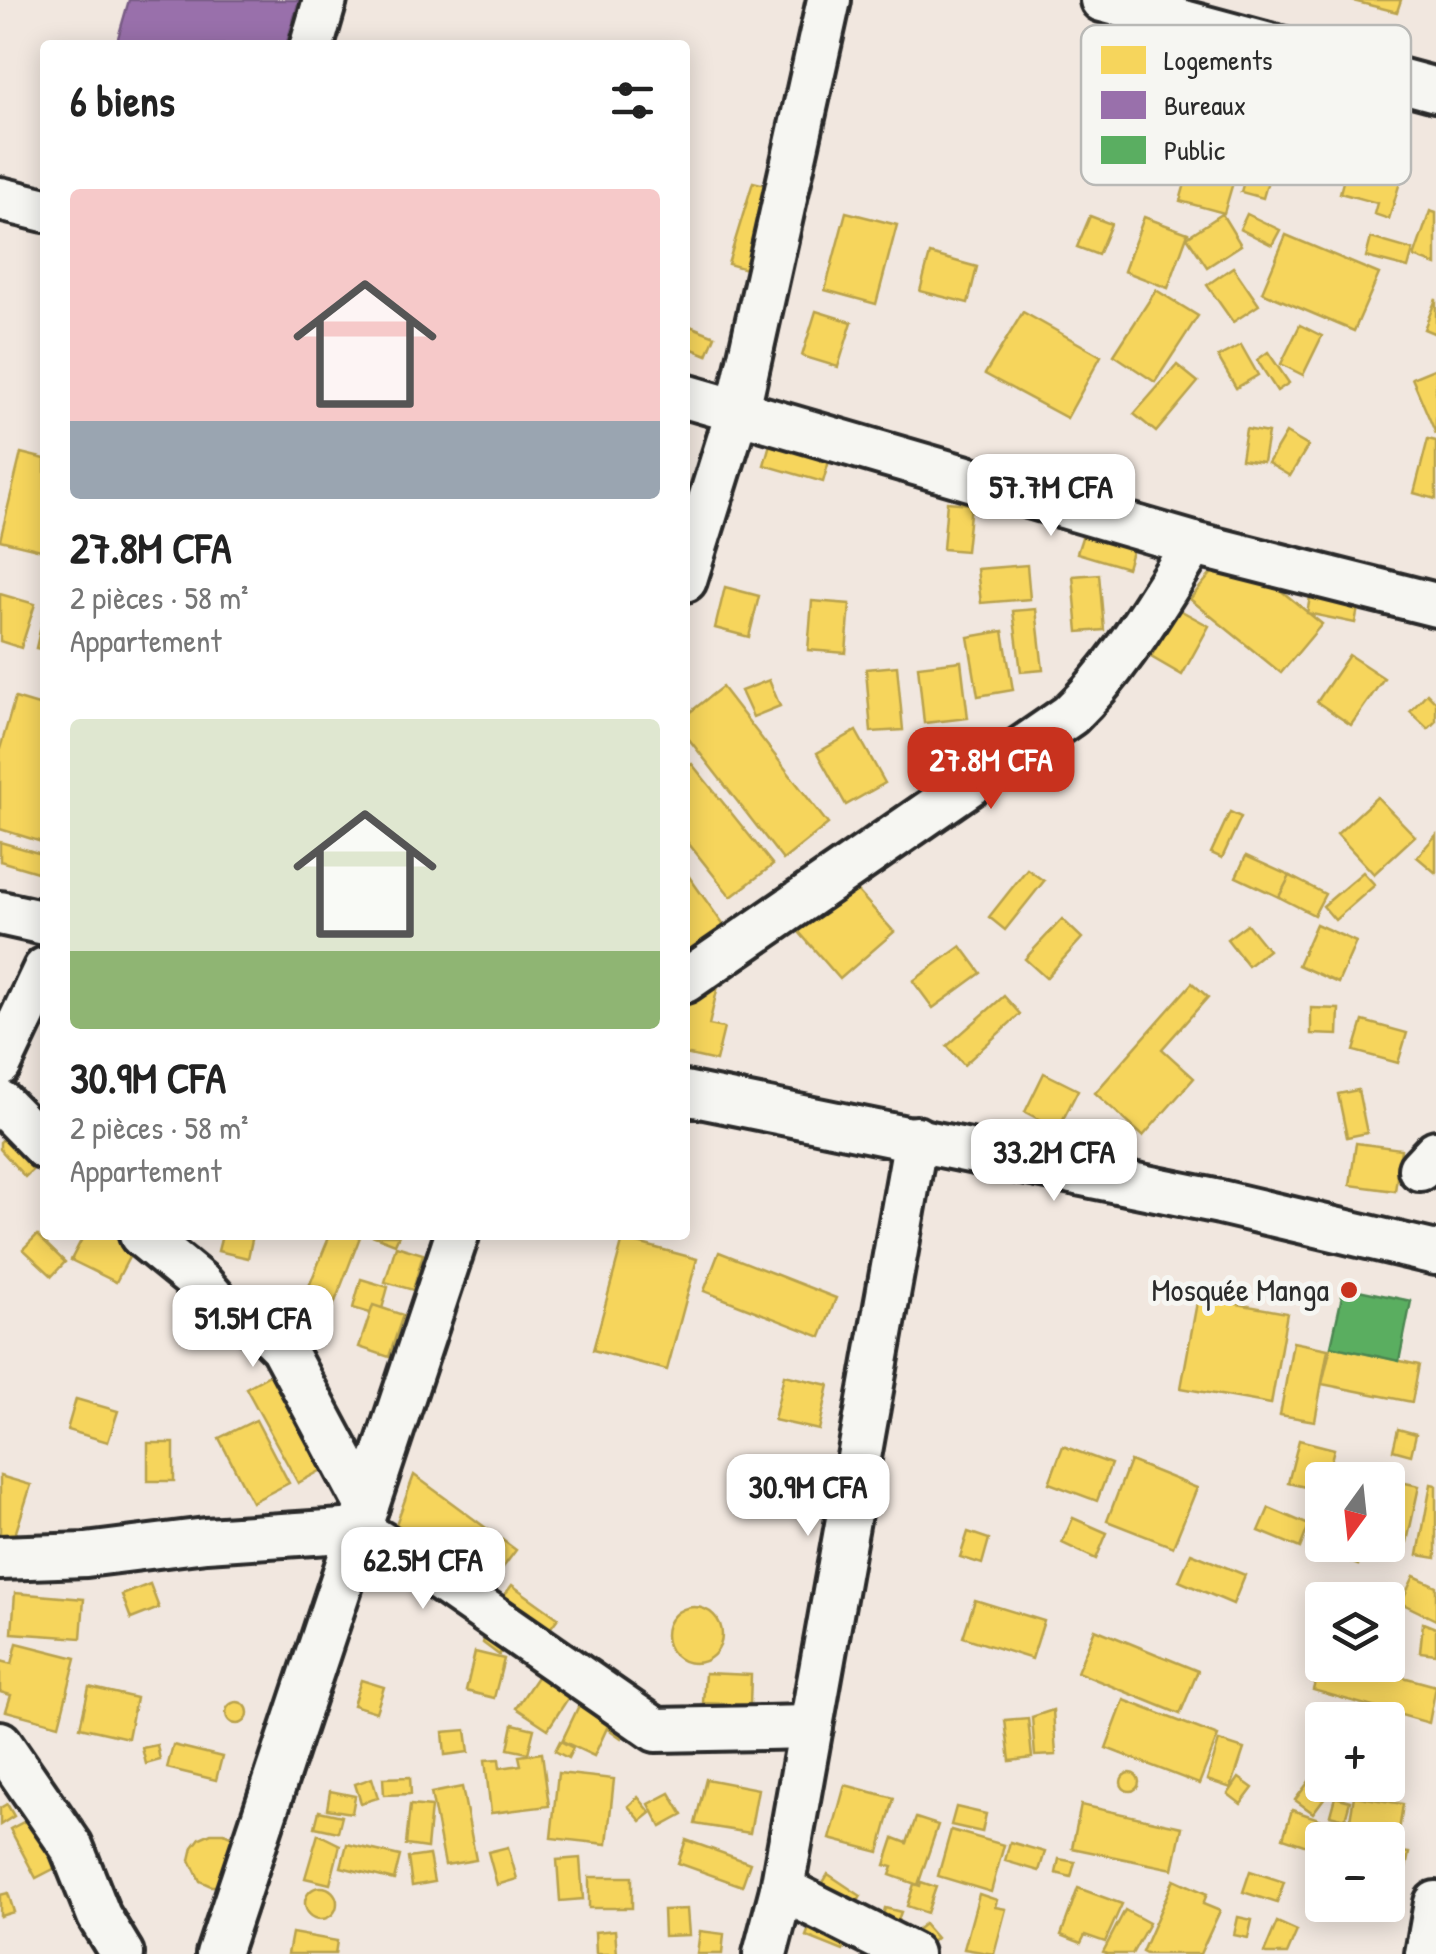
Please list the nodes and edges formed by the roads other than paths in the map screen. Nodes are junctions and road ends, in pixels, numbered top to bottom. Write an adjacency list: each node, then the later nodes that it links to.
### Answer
1 (325, 0): 5 (street)
2 (829, 0): 11 (street)
3 (1102, 0): 4 (street)
4 (1195, 25)
5 (313, 40)
6 (1411, 83): 7 (street)
7 (1436, 90)
8 (0, 199): 9 (street)
9 (40, 209)
10 (690, 397): 11 (street)
11 (738, 410): 12 (street); 13 (street)
12 (1194, 544): 14 (street); 17 (street)
13 (690, 564)
14 (1436, 605)
15 (0, 913): 16 (street)
16 (40, 922)
17 (690, 978)
18 (40, 980): 19 (street)
19 (0, 1064)
20 (690, 1094): 22 (street)
21 (0, 1102): 23 (street)
22 (916, 1138): 26 (street); 29 (street)
23 (40, 1143)
24 (148, 1240): 27 (street)
25 (454, 1240): 27 (street)
26 (1436, 1253)
27 (363, 1518): 28 (street); 29 (street); 34 (street)
28 (0, 1558)
29 (811, 1727): 31 (street)
30 (0, 1743): 33 (street)
31 (782, 1889): 35 (street); 36 (street)
32 (1436, 1903): 37 (street)
33 (122, 1954)
34 (218, 1954)
35 (765, 1954)
36 (911, 1954)
37 (1426, 1954)

